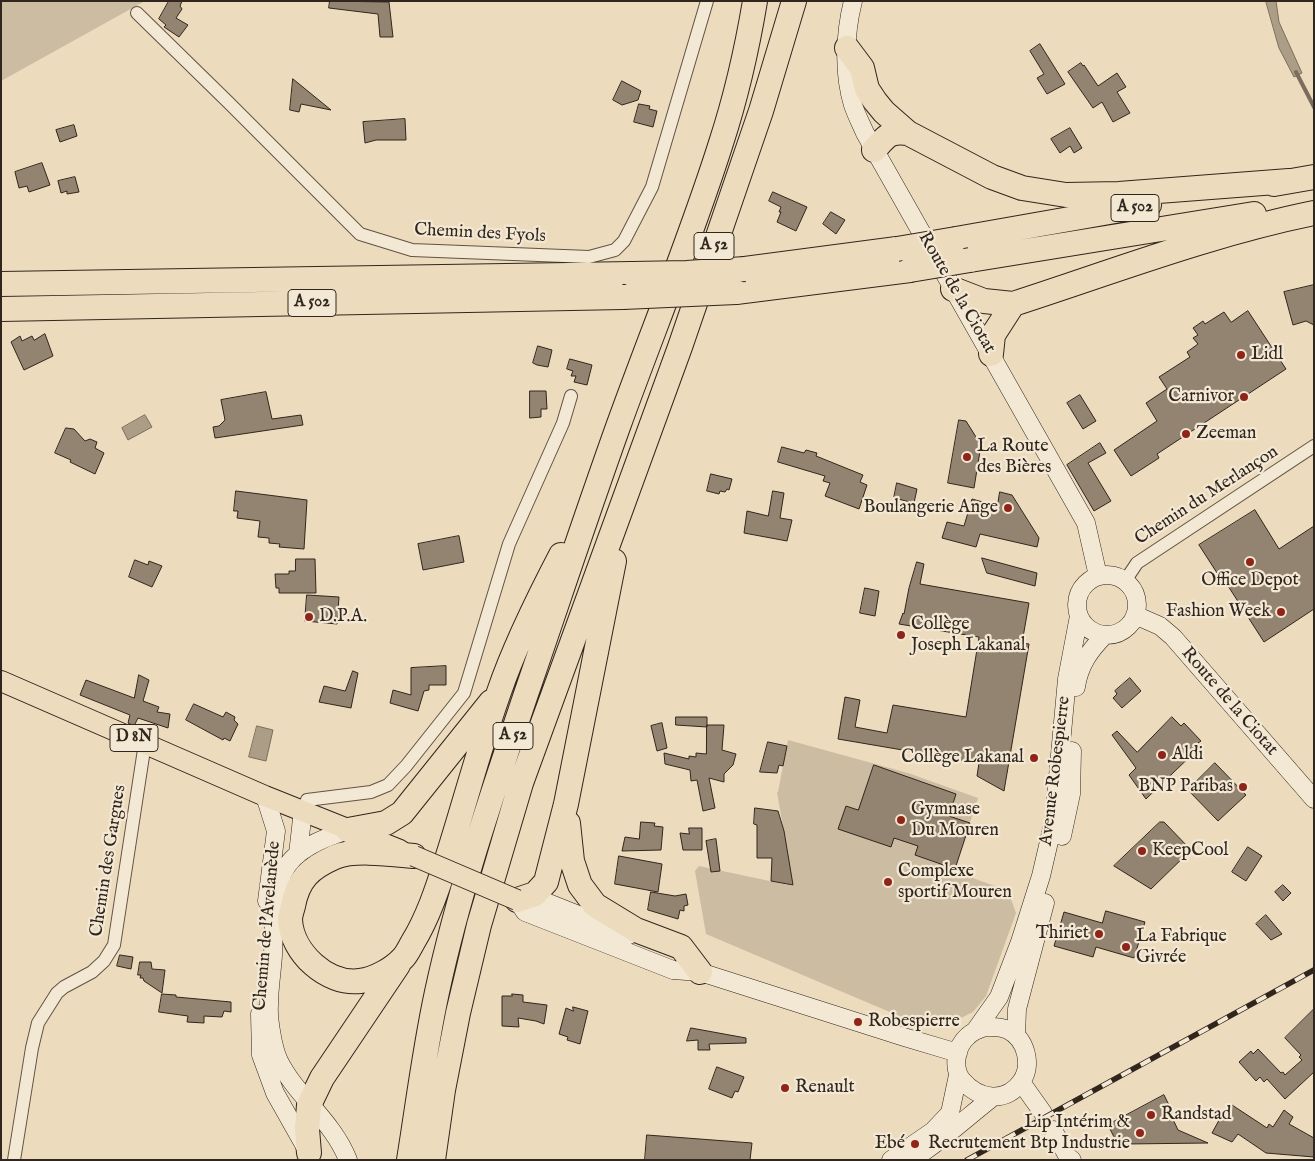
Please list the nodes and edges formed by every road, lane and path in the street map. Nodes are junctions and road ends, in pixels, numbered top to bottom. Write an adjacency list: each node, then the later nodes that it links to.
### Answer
1 (707, 1): 5 (street, Chemin des Fyols)
2 (755, 1): 20 (highway, A 52)
3 (794, 1): 21 (highway, A 52)
4 (853, 1): 6 (main road, Route de la Ciotat)
5 (137, 13)
6 (847, 48): 7 (highway); 8 (main road, Route de la Ciotat)
7 (908, 133): 8 (highway); 10 (highway)
8 (874, 150): 14 (main road, Route de la Ciotat)
9 (1314, 177): 10 (highway, A 502)
10 (1289, 181): 13 (highway, A 502, bridge)
11 (1314, 205): 16 (highway, A 502, bridge)
12 (1314, 213): 15 (highway)
13 (1, 284)
14 (954, 289): 15 (highway); 17 (main road, Route de la Ciotat)
15 (1013, 304): 17 (highway)
16 (1, 309)
17 (991, 354): 22 (main road, Route de la Ciotat)
18 (571, 396): 33 (street)
19 (1314, 446): 23 (street, Chemin du Merlançon)
20 (598, 482): 28 (highway); 53 (highway, A 52)
21 (628, 488): 32 (highway); 54 (highway, A 52)
22 (1098, 576): 23 (main road); 25 (main road)
23 (1125, 581): 24 (main road)
24 (1135, 615): 26 (main road); 31 (main road, Route de la Ciotat)
25 (1079, 616): 26 (main road); 41 (main road, Avenue Robespierre)
26 (1106, 635): 42 (main road, Avenue Robespierre)
27 (1, 681): 29 (main road, D 8N)
28 (498, 693): 34 (highway); 39 (highway)
29 (145, 743): 30 (main road, D 8N); 51 (street, Chemin des Gargues)
30 (265, 796): 33 (main road, D 8N); 35 (main road, Chemin de l'Avelanède)
31 (1314, 799)
32 (566, 804): 38 (highway); 40 (highway)
33 (303, 810): 34 (main road, D 8N); 35 (main road, Chemin de l'Avelanède); 36 (main road, Chemin de l'Avelanède)
34 (348, 830): 36 (main road, Chemin de l'Avelanède); 37 (main road, D 8N)
35 (276, 831): 50 (main road, Chemin de l'Avelanède)
36 (298, 854): 47 (main road, Chemin de l'Avelanède)
37 (414, 856): 38 (main road, D 8N, bridge); 39 (highway)
38 (517, 900): 40 (main road, D 8N)
39 (403, 958): 47 (highway)
40 (700, 972): 43 (main road, D 8N)
41 (975, 1031): 42 (main road); 43 (main road)
42 (1016, 1036): 45 (main road)
43 (958, 1053): 44 (main road)
44 (958, 1075): 46 (main road); 55 (main road)
45 (1022, 1082): 46 (main road); 48 (main road)
46 (993, 1097): 56 (main road)
47 (309, 1104): 50 (highway); 52 (main road, Chemin de l'Avelanède)
48 (1043, 1112)
49 (1053, 1130): 57 (main road)
50 (311, 1156)
51 (14, 1160)
52 (348, 1160)
53 (409, 1160)
54 (433, 1160)
55 (891, 1160)
56 (911, 1160)
57 (1072, 1160)

